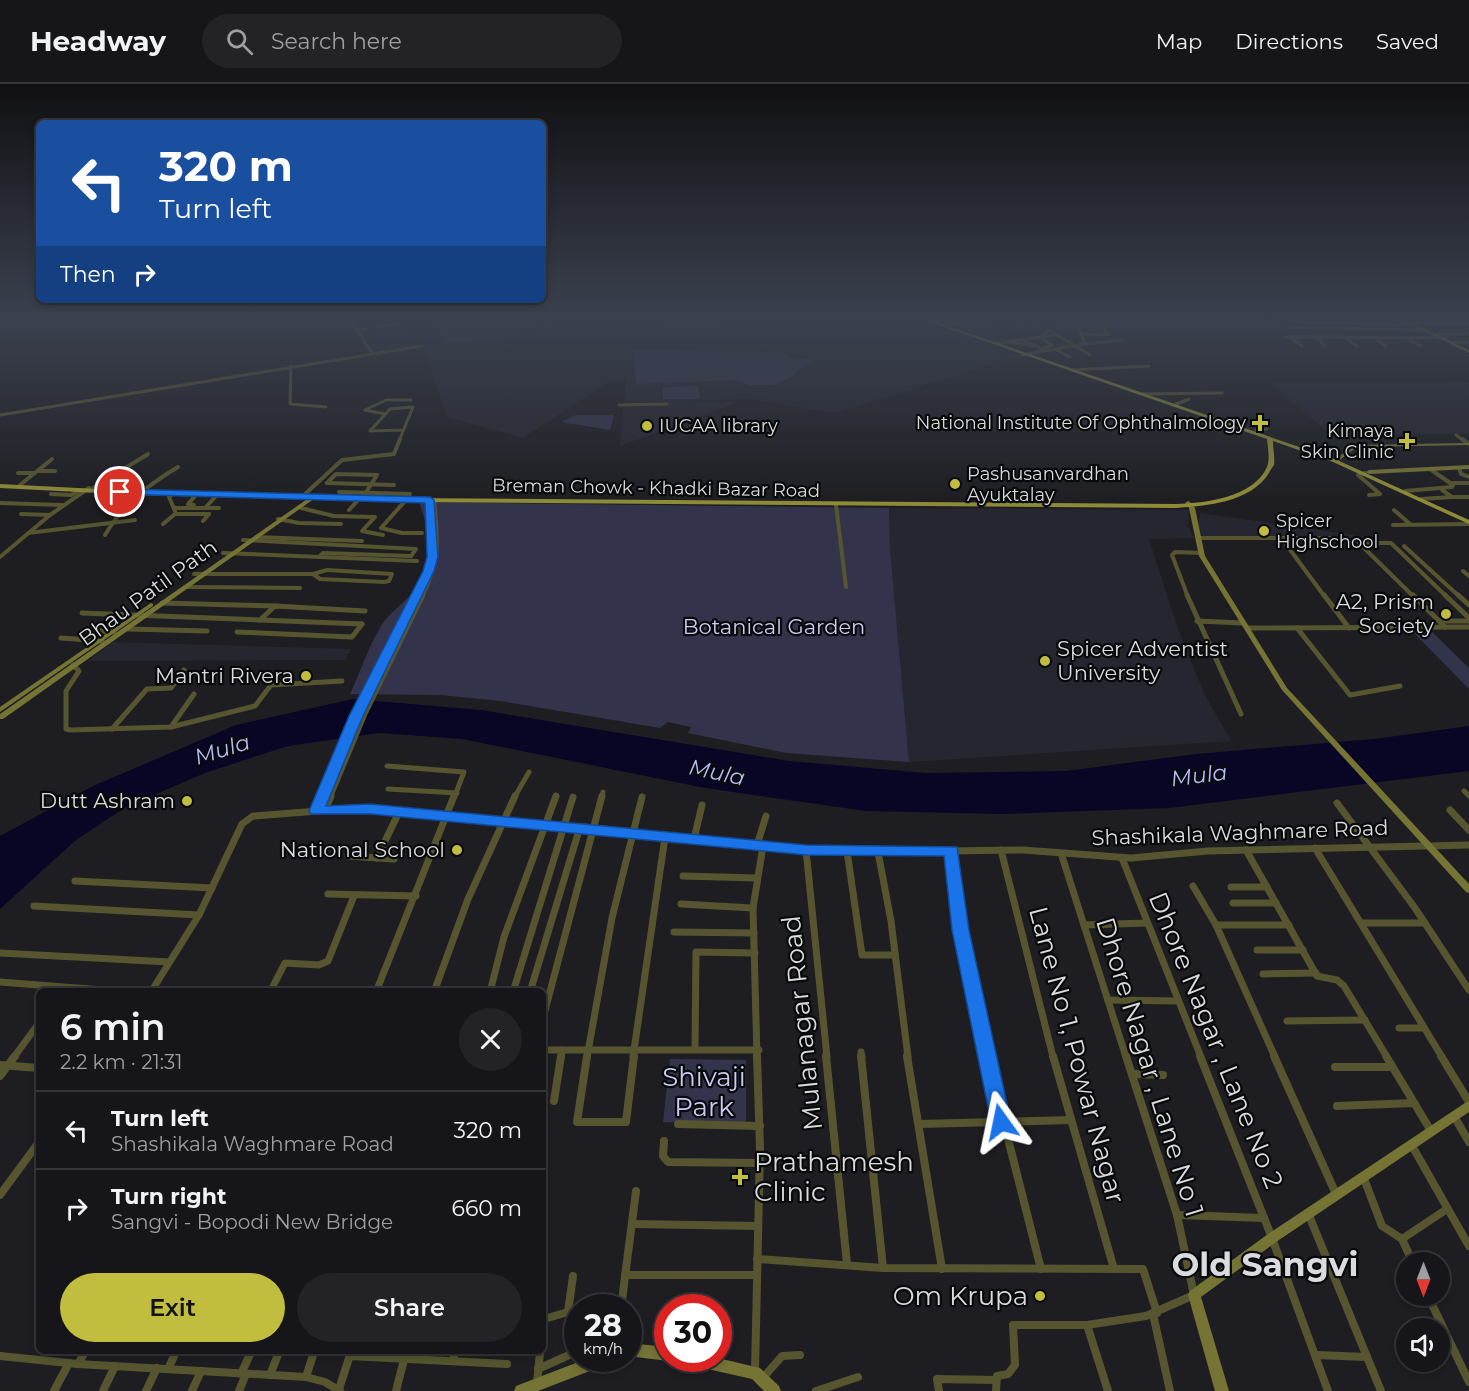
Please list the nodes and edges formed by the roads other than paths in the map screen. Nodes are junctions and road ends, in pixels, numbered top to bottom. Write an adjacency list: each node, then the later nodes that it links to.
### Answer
1 (208, 380): 14 (street)
2 (291, 380): 12 (street)
3 (1101, 380): 16 (main road)
4 (1102, 380): 6 (main road)
5 (1222, 393): 6 (street)
6 (1143, 394): 11 (main road)
7 (1189, 399): 11 (street)
8 (411, 400): 13 (street)
9 (667, 404): 10 (street)
10 (619, 405)
11 (1174, 405): 16 (main road)
12 (326, 407)
13 (385, 414): 15 (street); 15 (street)
14 (0, 415)
15 (403, 430): 53 (street)
16 (1253, 430): 18 (main road)
17 (1456, 435): 19 (street)
18 (1267, 437): 20 (main road, Breman Chowk - Khadki Bazar Road); 21 (main road); 24 (main road); 41 (main road, Breman Chowk - Khadki Bazar Road)
19 (1469, 445): 24 (main road)
20 (1270, 448): 21 (main road); 41 (main road, Breman Chowk - Khadki Bazar Road)
21 (1297, 449): 24 (main road)
22 (148, 454): 42 (street)
23 (52, 459): 30 (street)
24 (1338, 461): 31 (main road)
25 (178, 467): 45 (street)
26 (1469, 467): 27 (main road)
27 (1459, 468): 28 (main road); 34 (street)
28 (1430, 469): 31 (main road); 35 (street)
29 (55, 471): 30 (street)
30 (36, 472): 32 (street); 37 (street)
31 (1367, 472): 44 (main road); 51 (street)
32 (18, 473)
33 (356, 474): 38 (street); 38 (street); 40 (street)
34 (1469, 477)
35 (1451, 483): 36 (street); 43 (street)
36 (1469, 483)
37 (20, 484): 39 (main road, Breman Chowk - Khadki Bazar Road); 42 (main road, Breman Chowk - Khadki Bazar Road)
38 (348, 484): 40 (street)
39 (0, 485): 42 (main road, Breman Chowk - Khadki Bazar Road)
40 (371, 485): 47 (street); 54 (street)
41 (1247, 488): 63 (main road, Breman Chowk - Khadki Bazar Road)
42 (87, 489): 45 (main road, Breman Chowk - Khadki Bazar Road); 48 (street); 64 (street)
43 (1440, 489): 44 (street); 57 (street)
44 (1407, 491): 59 (main road)
45 (138, 492): 49 (main road, Breman Chowk - Khadki Bazar Road); 53 (main road, Breman Chowk - Khadki Bazar Road); 80 (street)
46 (339, 492): 54 (street)
47 (389, 493): 54 (street); 56 (street)
48 (51, 494)
49 (172, 494): 50 (main road, Breman Chowk - Khadki Bazar Road); 67 (street)
50 (196, 495): 52 (main road, Breman Chowk - Khadki Bazar Road); 66 (street)
51 (1369, 495)
52 (216, 496): 53 (main road, Breman Chowk - Khadki Bazar Road); 66 (street)
53 (302, 496): 55 (main road, Breman Chowk - Khadki Bazar Road); 76 (main road, Bhau Patil Path)
54 (362, 496): 55 (main road, Breman Chowk - Khadki Bazar Road); 56 (main road, Breman Chowk - Khadki Bazar Road); 71 (street)
55 (314, 497): 69 (main road, Bhau Patil Path)
56 (408, 497): 60 (main road, Breman Chowk - Khadki Bazar Road); 61 (main road, Breman Chowk - Khadki Bazar Road); 85 (street)
57 (1452, 497): 58 (street); 59 (street)
58 (1469, 497)
59 (1424, 499): 79 (main road)
60 (432, 500): 61 (main road, Breman Chowk - Khadki Bazar Road); 70 (street)
61 (614, 501): 63 (main road, Breman Chowk - Khadki Bazar Road); 65 (main road, Breman Chowk - Khadki Bazar Road)
62 (0, 503): 64 (street)
63 (1189, 504): 65 (main road, Breman Chowk - Khadki Bazar Road); 90 (main road)
64 (64, 505): 75 (street)
65 (836, 505): 107 (street)
66 (207, 506): 67 (street); 68 (street)
67 (175, 508): 74 (street)
68 (219, 508)
69 (301, 508): 76 (main road, Bhau Patil Path); 89 (street)
70 (433, 509): 153 (street); 154 (street)
71 (349, 510)
72 (1394, 510): 83 (street)
73 (21, 514): 75 (street)
74 (175, 514): 78 (street); 81 (street)
75 (50, 515): 86 (street)
76 (280, 519): 82 (street); 87 (main road, Bhau Patil Path)
77 (135, 520): 80 (street)
78 (203, 521)
79 (1469, 521): 83 (street)
80 (112, 522): 86 (street); 88 (street)
81 (163, 524)
82 (340, 524)
83 (1410, 524): 84 (street)
84 (1394, 525)
85 (422, 533)
86 (27, 534): 98 (street)
87 (258, 534): 92 (main road, Bhau Patil Path); 93 (street)
88 (105, 535)
89 (383, 535)
90 (1198, 538): 91 (street); 97 (main road)
91 (1335, 538)
92 (246, 541): 96 (main road, Bhau Patil Path); 99 (street)
93 (362, 541)
94 (1285, 543): 113 (street)
95 (1404, 546): 109 (street)
96 (226, 553): 99 (street); 102 (main road, Bhau Patil Path)
97 (1201, 553): 119 (street); 121 (main road)
98 (2, 554)
99 (319, 557): 100 (street)
100 (417, 561)
101 (1463, 571): 104 (street)
102 (198, 574): 103 (street); 105 (main road, Bhau Patil Path); 114 (main road, Bhau Patil Path)
103 (313, 574): 103 (street)
104 (1469, 576)
105 (185, 587): 106 (street); 108 (main road, Bhau Patil Path)
106 (300, 588)
107 (846, 588)
108 (162, 603): 110 (street); 115 (main road, Bhau Patil Path)
109 (1469, 605)
110 (278, 606): 111 (street); 117 (street)
111 (365, 611)
112 (82, 613): 114 (street)
113 (1338, 614): 125 (street); 126 (street)
114 (136, 616): 115 (street); 130 (main road, Bhau Patil Path)
115 (144, 617): 116 (street); 127 (main road, Bhau Patil Path)
116 (246, 620): 117 (street); 117 (street)
117 (260, 620)
118 (1469, 620): 120 (street); 120 (street)
119 (1197, 621): 121 (street); 139 (street)
120 (1439, 621): 122 (street)
121 (1245, 625): 124 (street); 171 (main road)
122 (1445, 627): 123 (street); 126 (street)
123 (1469, 627)
124 (1297, 628): 125 (street); 136 (street)
125 (1336, 628): 126 (street)
126 (1349, 628)
127 (127, 629): 129 (street); 133 (main road, Bhau Patil Path)
128 (87, 630): 130 (street)
129 (207, 631)
130 (114, 632): 132 (main road, Bhau Patil Path)
131 (61, 639): 132 (street)
132 (102, 641): 133 (main road, Bhau Patil Path)
133 (72, 665): 138 (main road, Bhau Patil Path); 140 (main road, Bhau Patil Path); 142 (street)
134 (184, 670): 142 (street)
135 (342, 681): 141 (street)
136 (1400, 686)
137 (194, 694): 141 (street)
138 (0, 710)
139 (1241, 714)
140 (0, 717)
141 (171, 727): 142 (street)
142 (112, 729)
143 (387, 766): 147 (street)
144 (529, 772): 159 (street)
145 (388, 789): 147 (street)
146 (603, 792): 163 (street)
147 (457, 793): 157 (street)
148 (556, 796): 160 (street)
149 (573, 797): 161 (street)
150 (642, 797): 165 (street)
151 (1337, 803): 170 (street)
152 (702, 805): 167 (street)
153 (326, 807): 154 (street, Shashikala Waghmare Road); 156 (street, Shashikala Waghmare Road)
154 (318, 808): 190 (street, Shashikala Waghmare Road)
155 (1450, 810): 164 (street)
156 (399, 812): 157 (street, Shashikala Waghmare Road); 181 (street)
157 (449, 816): 159 (street, Shashikala Waghmare Road); 194 (street)
158 (766, 816): 169 (street)
159 (504, 820): 160 (street, Shashikala Waghmare Road); 223 (street)
160 (546, 824): 161 (street, Shashikala Waghmare Road); 224 (street)
161 (565, 826): 162 (street, Shashikala Waghmare Road); 225 (street)
162 (580, 827): 163 (street, Shashikala Waghmare Road); 226 (street)
163 (595, 828): 165 (street, Shashikala Waghmare Road); 230 (street)
164 (1469, 830)
165 (631, 832): 166 (street, Shashikala Waghmare Road); 237 (street)
166 (665, 837): 167 (street, Shashikala Waghmare Road); 236 (street)
167 (694, 839): 169 (street, Shashikala Waghmare Road)
168 (1469, 844): 171 (street, Shashikala Waghmare Road)
169 (760, 845): 173 (street, Shashikala Waghmare Road); 185 (street)
170 (1369, 846): 171 (street, Shashikala Waghmare Road); 172 (street, Shashikala Waghmare Road); 203 (street)
171 (1428, 846): 191 (main road)
172 (1315, 848): 175 (street, Shashikala Waghmare Road); 202 (street)
173 (806, 850): 176 (street, Shashikala Waghmare Road); 281 (street, Mulanagar Road)
174 (1001, 850): 177 (street, Shashikala Waghmare Road); 179 (street, Shashikala Waghmare Road); 255 (street, Lane No 1, Powar Nagar)
175 (1246, 850): 182 (street, Shashikala Waghmare Road); 188 (street)
176 (847, 851): 178 (street, Shashikala Waghmare Road); 213 (street)
177 (951, 851): 178 (street, Shashikala Waghmare Road); 256 (street)
178 (878, 852): 213 (street)
179 (1061, 853): 182 (street, Shashikala Waghmare Road); 204 (street, Dhore Nagar , Lane No 1)
180 (348, 856): 181 (street)
181 (377, 858): 183 (street)
182 (1122, 858): 201 (street, Dhore Nagar , Lane No 2)
183 (394, 859)
184 (683, 876): 185 (street)
185 (757, 878): 199 (street)
186 (75, 881): 190 (street)
187 (1193, 886): 205 (street)
188 (1267, 886): 189 (street); 196 (street)
189 (1231, 887)
190 (212, 888): 200 (street, Shashikala Waghmare Road)
191 (1469, 890)
192 (328, 894): 193 (street)
193 (354, 896): 194 (street); 221 (street)
194 (416, 896): 222 (street)
195 (1233, 903): 196 (street)
196 (1276, 903): 206 (street)
197 (681, 904): 199 (street)
198 (34, 906): 200 (street)
199 (753, 908): 208 (street)
200 (199, 915): 214 (street, Shashikala Waghmare Road)
201 (1147, 923): 204 (street); 229 (street, Dhore Nagar , Lane No 2)
202 (1361, 923): 203 (street); 235 (street)
203 (1425, 923): 217 (street)
204 (1084, 925): 228 (street, Dhore Nagar , Lane No 1)
205 (1216, 925): 206 (street); 269 (street)
206 (1289, 925): 210 (street)
207 (674, 932): 208 (street)
208 (754, 933): 212 (street)
209 (1257, 950): 210 (street)
210 (1303, 950): 215 (street)
211 (0, 953): 214 (street)
212 (755, 953): 238 (street); 241 (street)
213 (895, 955): 258 (street)
214 (169, 962): 220 (street, Shashikala Waghmare Road)
215 (1316, 973): 216 (street); 231 (street)
216 (1263, 974)
217 (1466, 981): 227 (street)
218 (0, 982): 219 (street)
219 (77, 988)
220 (153, 988)
221 (272, 988)
222 (378, 988)
223 (435, 988)
224 (491, 988)
225 (514, 988)
226 (531, 988)
227 (1469, 990)
228 (1108, 1000): 229 (street); 247 (street, Dhore Nagar , Lane No 1)
229 (1178, 1002): 273 (street, Dhore Nagar , Lane No 2)
230 (546, 1006)
231 (1365, 1020): 232 (street); 244 (street)
232 (1287, 1021)
233 (36, 1027): 243 (street)
234 (1400, 1028): 235 (street)
235 (1424, 1028): 252 (street)
236 (634, 1048): 237 (street); 237 (street); 238 (street)
237 (586, 1049): 240 (street)
238 (695, 1049): 241 (street)
239 (546, 1050): 240 (street)
240 (562, 1050): 250 (street)
241 (759, 1050): 259 (street)
242 (861, 1052): 282 (street)
243 (4, 1065): 246 (street); 249 (street)
244 (1392, 1066): 245 (street); 251 (street)
245 (1335, 1067)
246 (36, 1068)
247 (1132, 1074): 248 (street); 272 (street, Dhore Nagar , Lane No 1)
248 (1162, 1075)
249 (0, 1076)
250 (554, 1101)
251 (1414, 1103): 253 (street); 260 (street)
252 (1469, 1104): 254 (main road)
253 (1337, 1106)
254 (1454, 1116): 260 (main road); 262 (street)
255 (1071, 1120): 256 (street); 285 (street, Lane No 1, Powar Nagar)
256 (1001, 1122): 258 (street); 284 (street)
257 (678, 1124): 259 (street)
258 (919, 1124): 283 (street)
259 (760, 1126): 265 (street)
260 (1431, 1131): 263 (main road)
261 (664, 1141): 265 (street)
262 (1469, 1142)
263 (1411, 1144): 266 (main road); 270 (street)
264 (36, 1146): 268 (street)
265 (760, 1163): 275 (street)
266 (1363, 1176): 269 (main road); 277 (street)
267 (636, 1191): 274 (street)
268 (0, 1195)
269 (1336, 1195): 271 (main road)
270 (1448, 1209): 277 (street); 278 (street)
271 (1308, 1213): 276 (main road); 308 (street)
272 (1177, 1215): 273 (street); 290 (street, Dhore Nagar , Lane No 1)
273 (1264, 1218): 276 (street, Dhore Nagar , Lane No 2)
274 (632, 1224): 275 (street); 286 (street)
275 (758, 1226): 280 (street)
276 (1272, 1238): 290 (main road); 304 (street, Dhore Nagar , Lane No 2)
277 (1401, 1239): 279 (street)
278 (1469, 1246)
279 (1408, 1252)
280 (758, 1259): 281 (street); 287 (street)
281 (847, 1264): 282 (street)
282 (883, 1269): 283 (street)
283 (942, 1269): 284 (street)
284 (1041, 1269): 285 (street)
285 (1114, 1269): 292 (street)
286 (625, 1275): 287 (street); 289 (street)
287 (757, 1275): 321 (street)
288 (573, 1276): 293 (street)
289 (623, 1294)
290 (1194, 1295): 292 (street); 341 (main road)
291 (1433, 1306): 317 (street)
292 (1155, 1314): 294 (street); 340 (street)
293 (546, 1318)
294 (1087, 1325): 324 (street); 339 (street)
295 (83, 1354): 309 (street)
296 (175, 1354): 313 (street)
297 (249, 1354): 319 (street)
298 (278, 1354): 320 (street)
299 (313, 1354): 322 (street)
300 (350, 1354): 303 (street); 327 (street)
301 (540, 1354): 314 (street)
302 (800, 1354): 321 (street)
303 (405, 1355): 306 (street); 333 (street)
304 (1316, 1355): 308 (street); 342 (street, Dhore Nagar , Lane No 2)
305 (0, 1356): 309 (street)
306 (454, 1356): 310 (street)
307 (564, 1357): 314 (street)
308 (1367, 1357): 343 (street)
309 (73, 1363): 311 (street); 328 (street)
310 (507, 1364)
311 (115, 1366): 312 (street); 329 (street)
312 (157, 1368): 313 (street); 330 (street)
313 (168, 1369): 316 (street)
314 (538, 1369): 326 (street)
315 (732, 1369): 321 (main road)
316 (201, 1371): 319 (street); 331 (street)
317 (1466, 1371): 325 (street)
318 (571, 1372): 326 (main road)
319 (243, 1374): 320 (street); 332 (street)
320 (270, 1375): 322 (street)
321 (758, 1376): 335 (main road)
322 (306, 1377): 327 (street)
323 (858, 1377): 336 (street)
324 (995, 1380): 337 (street); 338 (street)
325 (1469, 1382)
326 (536, 1386): 334 (main road)
327 (340, 1390)
328 (54, 1391)
329 (103, 1391)
330 (146, 1391)
331 (192, 1391)
332 (239, 1391)
333 (396, 1391)
334 (521, 1391)
335 (774, 1391)
336 (816, 1391)
337 (939, 1391)
338 (996, 1391)
339 (1108, 1391)
340 (1170, 1391)
341 (1222, 1391)
342 (1328, 1391)
343 (1381, 1391)

